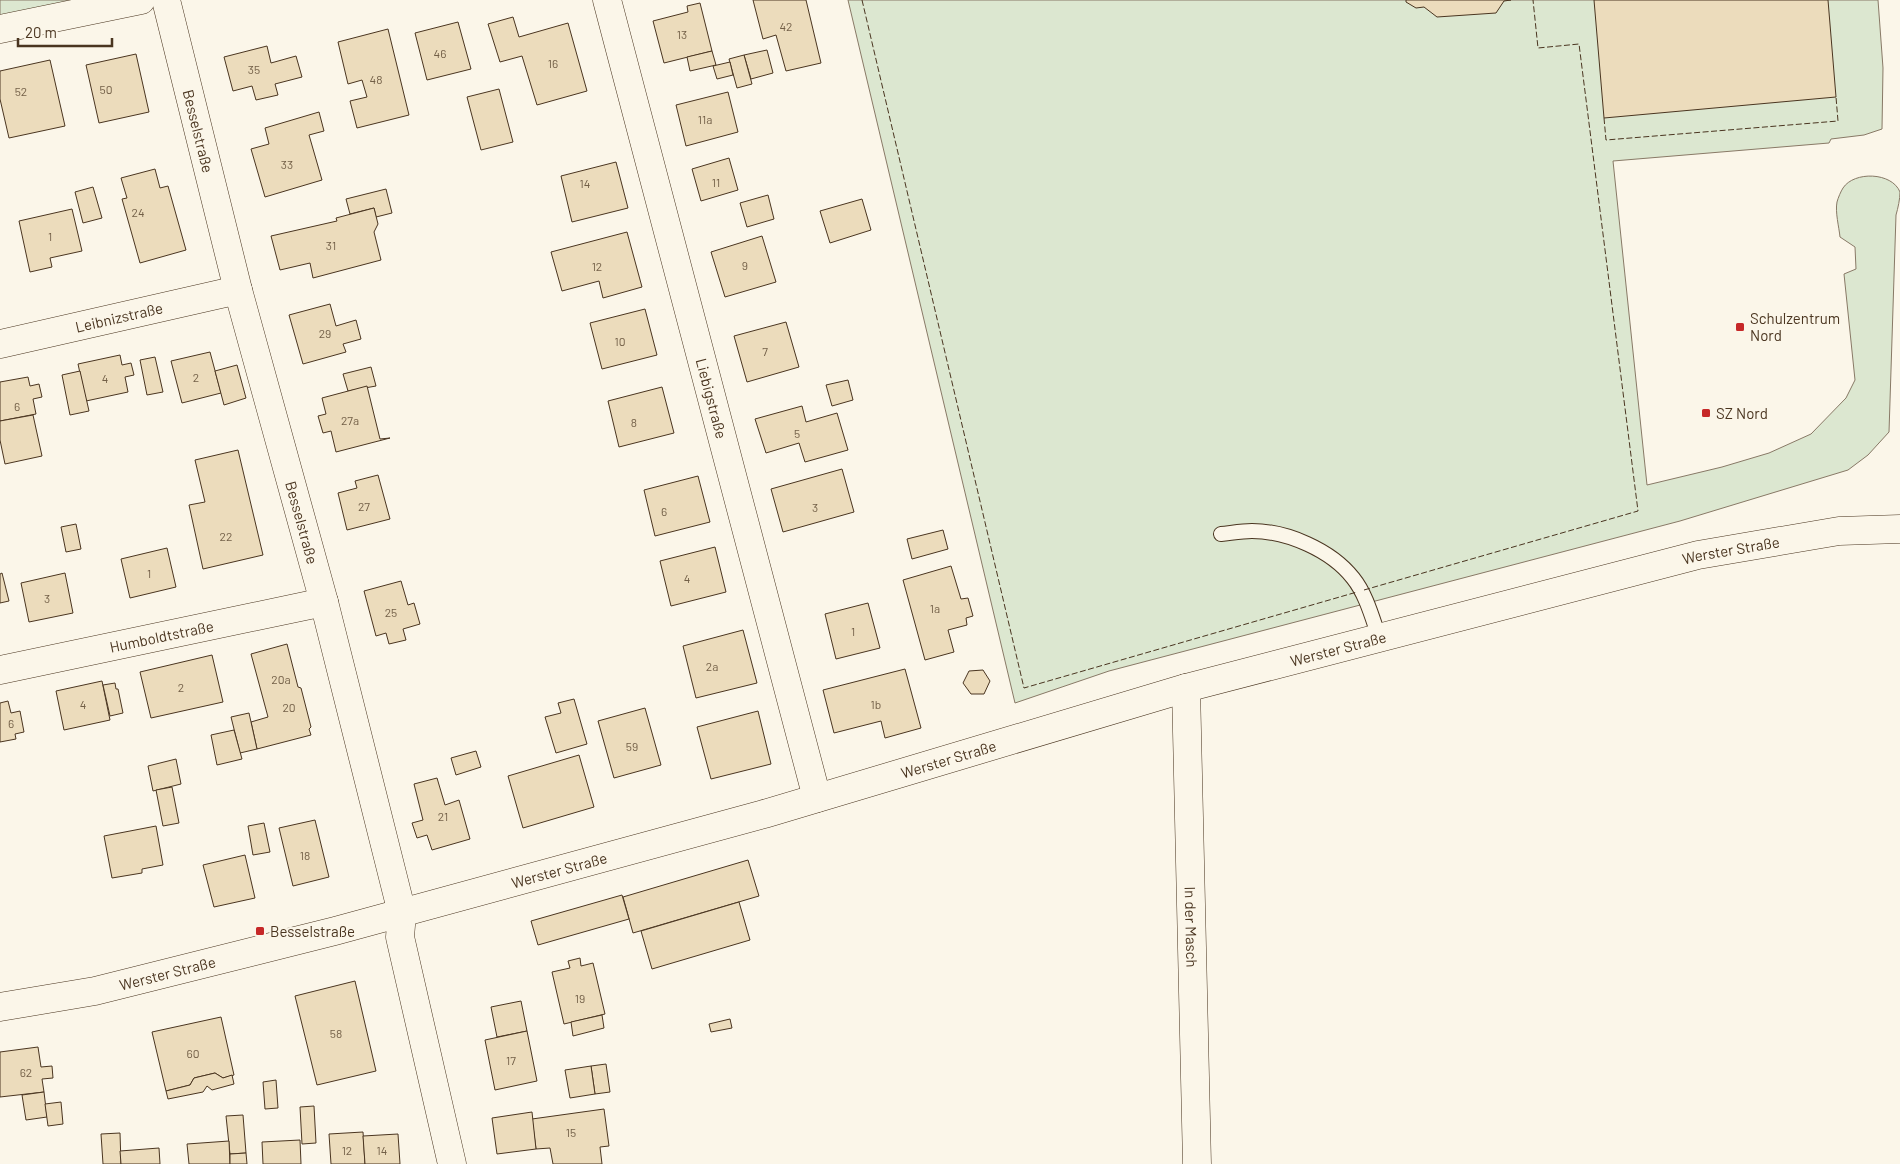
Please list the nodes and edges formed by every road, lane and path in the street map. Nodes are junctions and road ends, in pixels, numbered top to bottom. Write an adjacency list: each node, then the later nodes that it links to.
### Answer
1 (141, 0): 4 (street)
2 (166, 0): 5 (street, Besselstraße)
3 (607, 0): 13 (street, Liebigstraße)
4 (0, 29)
5 (238, 290): 6 (street, Leibnizstraße); 9 (street, Besselstraße)
6 (0, 344)
7 (1900, 529): 10 (street, Werster Straße)
8 (1221, 534): 10 (lane)
9 (324, 602): 11 (street, Humboldtstraße); 14 (street, Besselstraße)
10 (1379, 637): 12 (street, Werster Straße)
11 (0, 670)
12 (1186, 688): 13 (street, Werster Straße); 17 (street, In der Masch)
13 (817, 798): 14 (street, Werster Straße)
14 (402, 913): 15 (street, Werster Straße); 16 (street, Besselstraße)
15 (0, 1007)
16 (452, 1164)
17 (1197, 1164)

